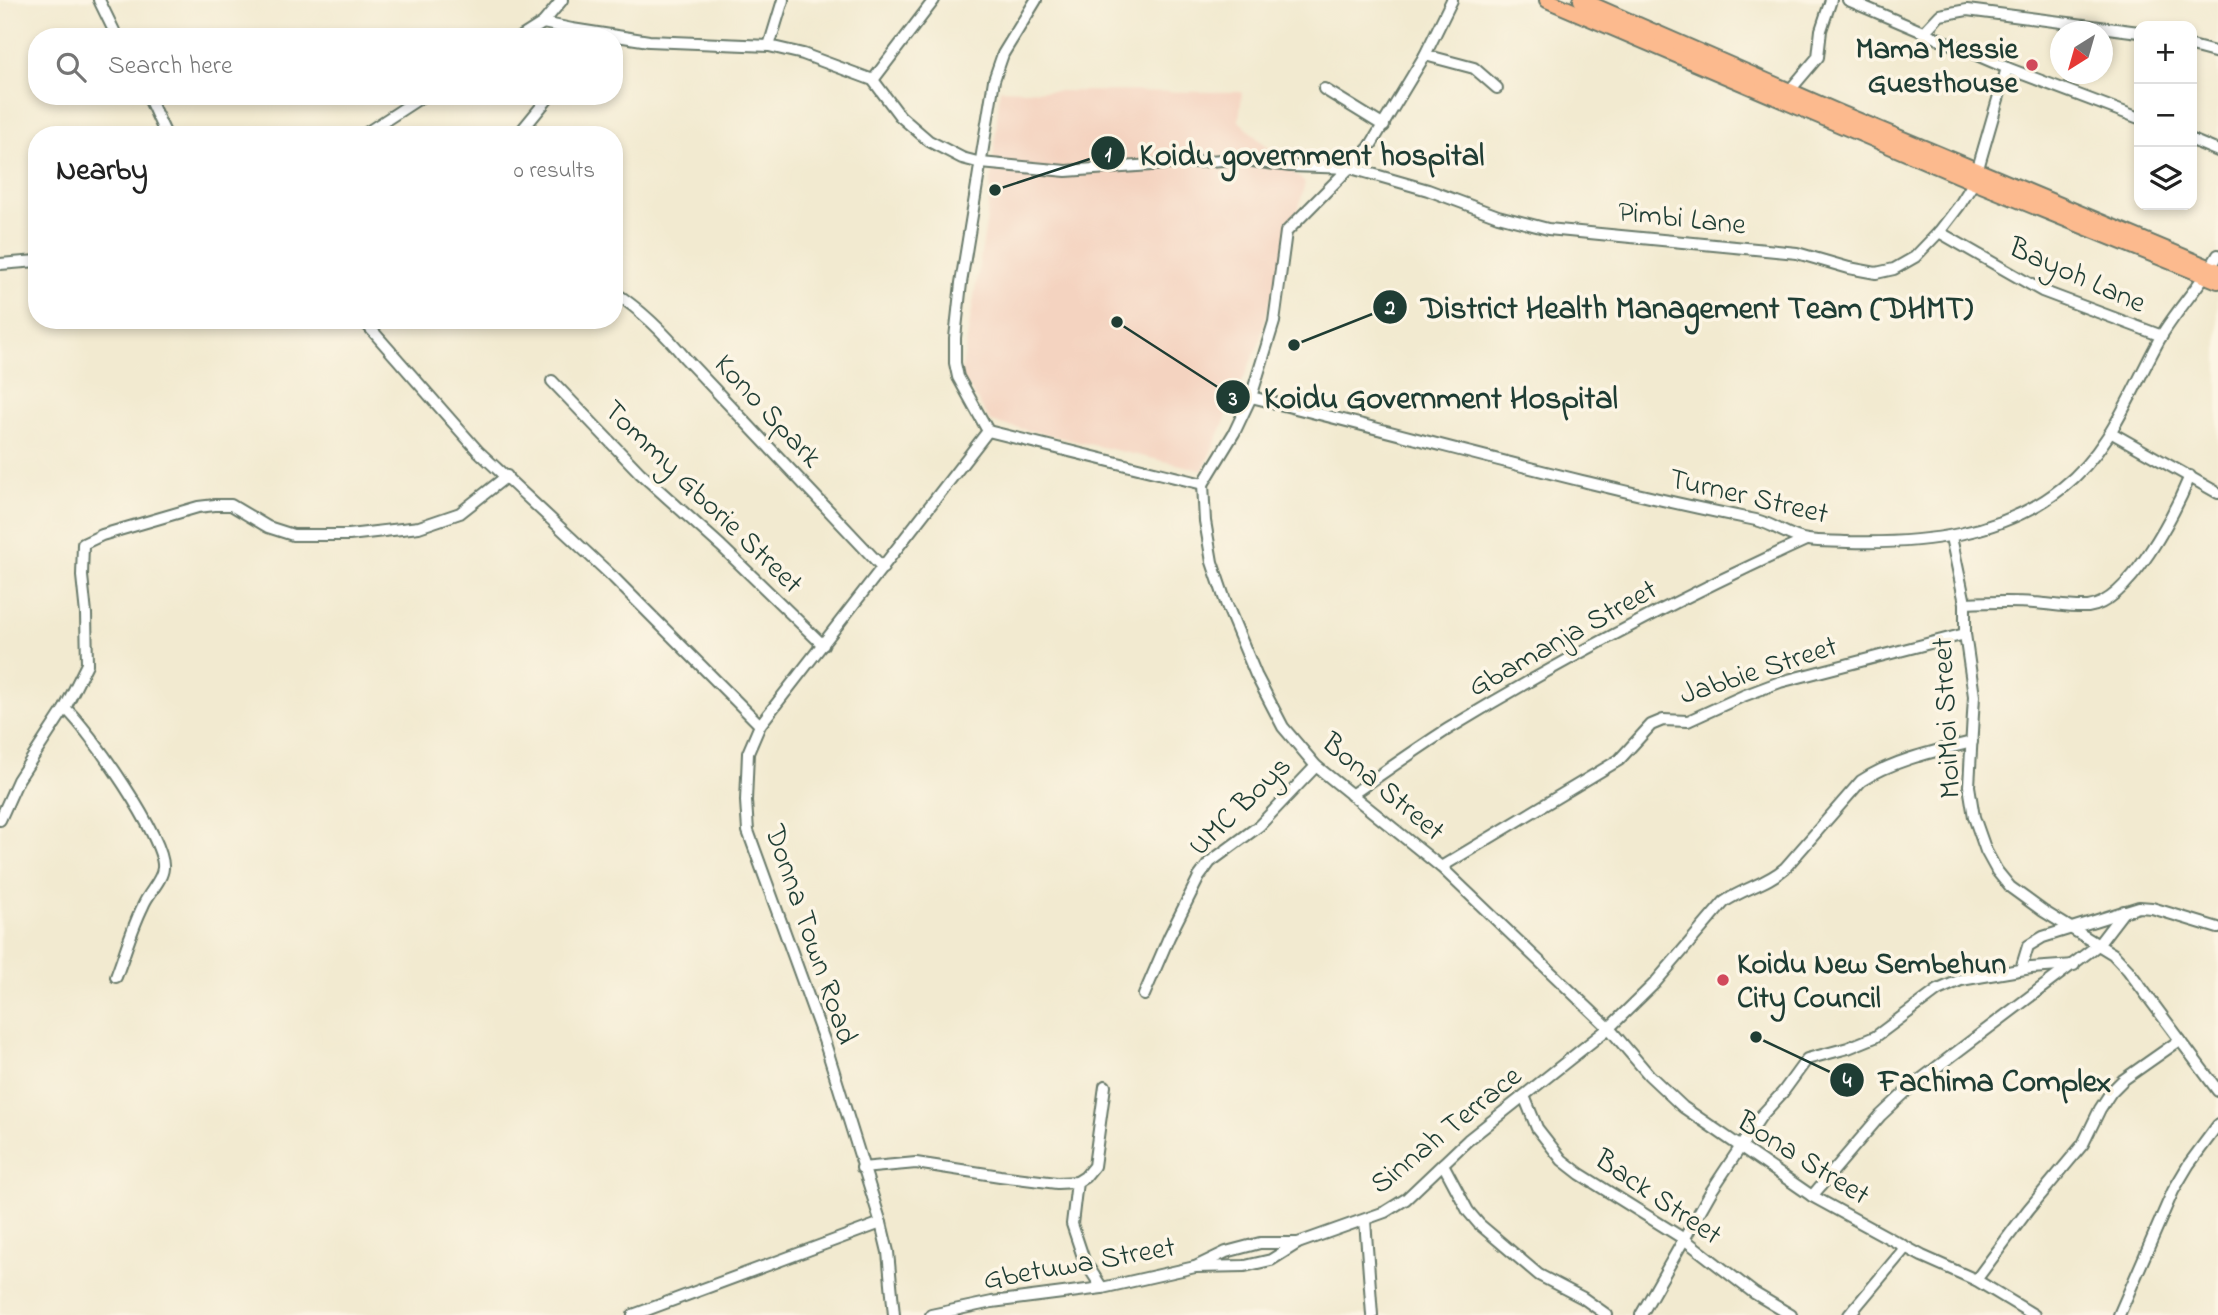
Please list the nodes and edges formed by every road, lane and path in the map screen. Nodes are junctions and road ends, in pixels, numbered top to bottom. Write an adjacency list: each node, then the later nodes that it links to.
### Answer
1 (99, 0): 12 (street)
2 (562, 0): 11 (street)
3 (783, 0): 18 (street)
4 (934, 0): 24 (street)
5 (1036, 0): 38 (street)
6 (1452, 0): 21 (street)
7 (1547, 0): 22 (main road)
8 (1581, 0): 22 (main road)
9 (1831, 0): 27 (street)
10 (1848, 0): 16 (street)
11 (543, 23): 13 (street); 14 (street)
12 (113, 28)
13 (535, 28)
14 (557, 28)
15 (2134, 31): 16 (street)
16 (1924, 32): 23 (street)
17 (623, 38): 18 (street)
18 (769, 46): 24 (street)
19 (2197, 47): 20 (street)
20 (2218, 53)
21 (1425, 55): 25 (street); 35 (street)
22 (1706, 61): 27 (main road); 40 (main road)
23 (2007, 68): 31 (street); 40 (street, Pimbi Lane)
24 (873, 80): 38 (street, Pimbi Lane)
25 (1497, 88)
26 (1324, 89): 35 (street)
27 (1790, 90): 40 (main road)
28 (152, 105): 32 (street)
29 (409, 105): 33 (street)
30 (543, 105): 34 (street)
31 (2134, 116)
32 (162, 126)
33 (377, 126)
34 (525, 126)
35 (1384, 127): 39 (street)
36 (2197, 142): 37 (street)
37 (2218, 151)
38 (981, 163): 39 (street, Pimbi Lane); 50 (street)
39 (1351, 168): 41 (street, Pimbi Lane); 49 (street)
40 (1975, 176): 41 (street, Pimbi Lane); 44 (main road)
41 (1939, 232): 47 (street, Bayoh Lane)
42 (28, 262): 43 (street)
43 (0, 264)
44 (2214, 270): 47 (street, Turner Street)
45 (623, 298): 58 (street, Kono Spark)
46 (370, 329): 52 (street)
47 (2162, 336): 51 (street, Turner Street)
48 (552, 381): 61 (street, Tommy Gborie Street)
49 (1251, 397): 54 (street); 57 (street, Turner Street)
50 (988, 431): 54 (street); 58 (street, Donna Town Road)
51 (2112, 433): 53 (street); 56 (street, Turner Street)
52 (507, 476): 62 (street); 63 (street)
53 (2190, 476): 55 (street); 59 (street)
54 (1203, 484): 65 (street, Bona Street)
55 (2218, 493)
56 (1951, 537): 57 (street, Turner Street); 59 (street, MoiMoi Street)
57 (1806, 540): 66 (street, Gbamanja Street)
58 (883, 568): 61 (street, Donna Town Road)
59 (1965, 603): 60 (street, MoiMoi Street)
60 (1965, 634): 64 (street, MoiMoi Street); 68 (street, Jabbie Street)
61 (822, 645): 63 (street, Donna Town Road)
62 (65, 708): 67 (street); 75 (street)
63 (760, 725): 85 (street, Donna Town Road)
64 (1972, 742): 71 (street, MoiMoi Street); 77 (street, Sinnah Terrace)
65 (1316, 766): 66 (street, Bona Street); 76 (street, UMC Boys)
66 (1351, 795): 68 (street, Bona Street)
67 (0, 820)
68 (1441, 867): 77 (street, Bona Street)
69 (2124, 911): 70 (street); 71 (street); 72 (street)
70 (2218, 928)
71 (2070, 929): 72 (street, MoiMoi Street); 74 (street)
72 (2098, 945): 73 (street); 78 (street, MoiMoi Street)
73 (2074, 965): 74 (street); 87 (street)
74 (2021, 970): 83 (street)
75 (116, 977)
76 (1144, 995)
77 (1609, 1028): 81 (street, Sinnah Terrace); 83 (street, Bona Street)
78 (2180, 1040): 80 (street, MoiMoi Street); 94 (street)
79 (1105, 1086): 86 (street)
80 (2218, 1091)
81 (1524, 1096): 84 (street, Sinnah Terrace); 90 (street, Back Street)
82 (2218, 1125): 107 (street)
83 (1740, 1148): 87 (street, Bona Street); 90 (street)
84 (1443, 1164): 88 (street, Sinnah Terrace); 102 (street)
85 (862, 1168): 86 (street); 89 (street, Donna Town Road)
86 (1077, 1182): 95 (street)
87 (1812, 1196): 92 (street, Bona Street)
88 (1365, 1220): 91 (street, Sinnah Terrace); 101 (street)
89 (881, 1223): 97 (street); 98 (street, Donna Town Road)
90 (1684, 1238): 103 (street); 104 (street, Back Street)
91 (1298, 1243): 93 (street, Sinnah Terrace); 93 (street, Sinnah Terrace)
92 (1906, 1247): 94 (street, Bona Street); 105 (street)
93 (1195, 1267): 95 (street, Gbetuwa Street)
94 (1976, 1280): 106 (street, Bona Street)
95 (1102, 1288): 96 (street, Gbetuwa Street)
96 (992, 1301): 99 (street, Gbetuwa Street); 100 (street)
97 (633, 1315)
98 (894, 1315)
99 (931, 1315)
100 (993, 1315)
101 (1371, 1315)
102 (1607, 1315)
103 (1641, 1315)
104 (1791, 1315)
105 (1849, 1315)
106 (2034, 1315)
107 (2119, 1315)

